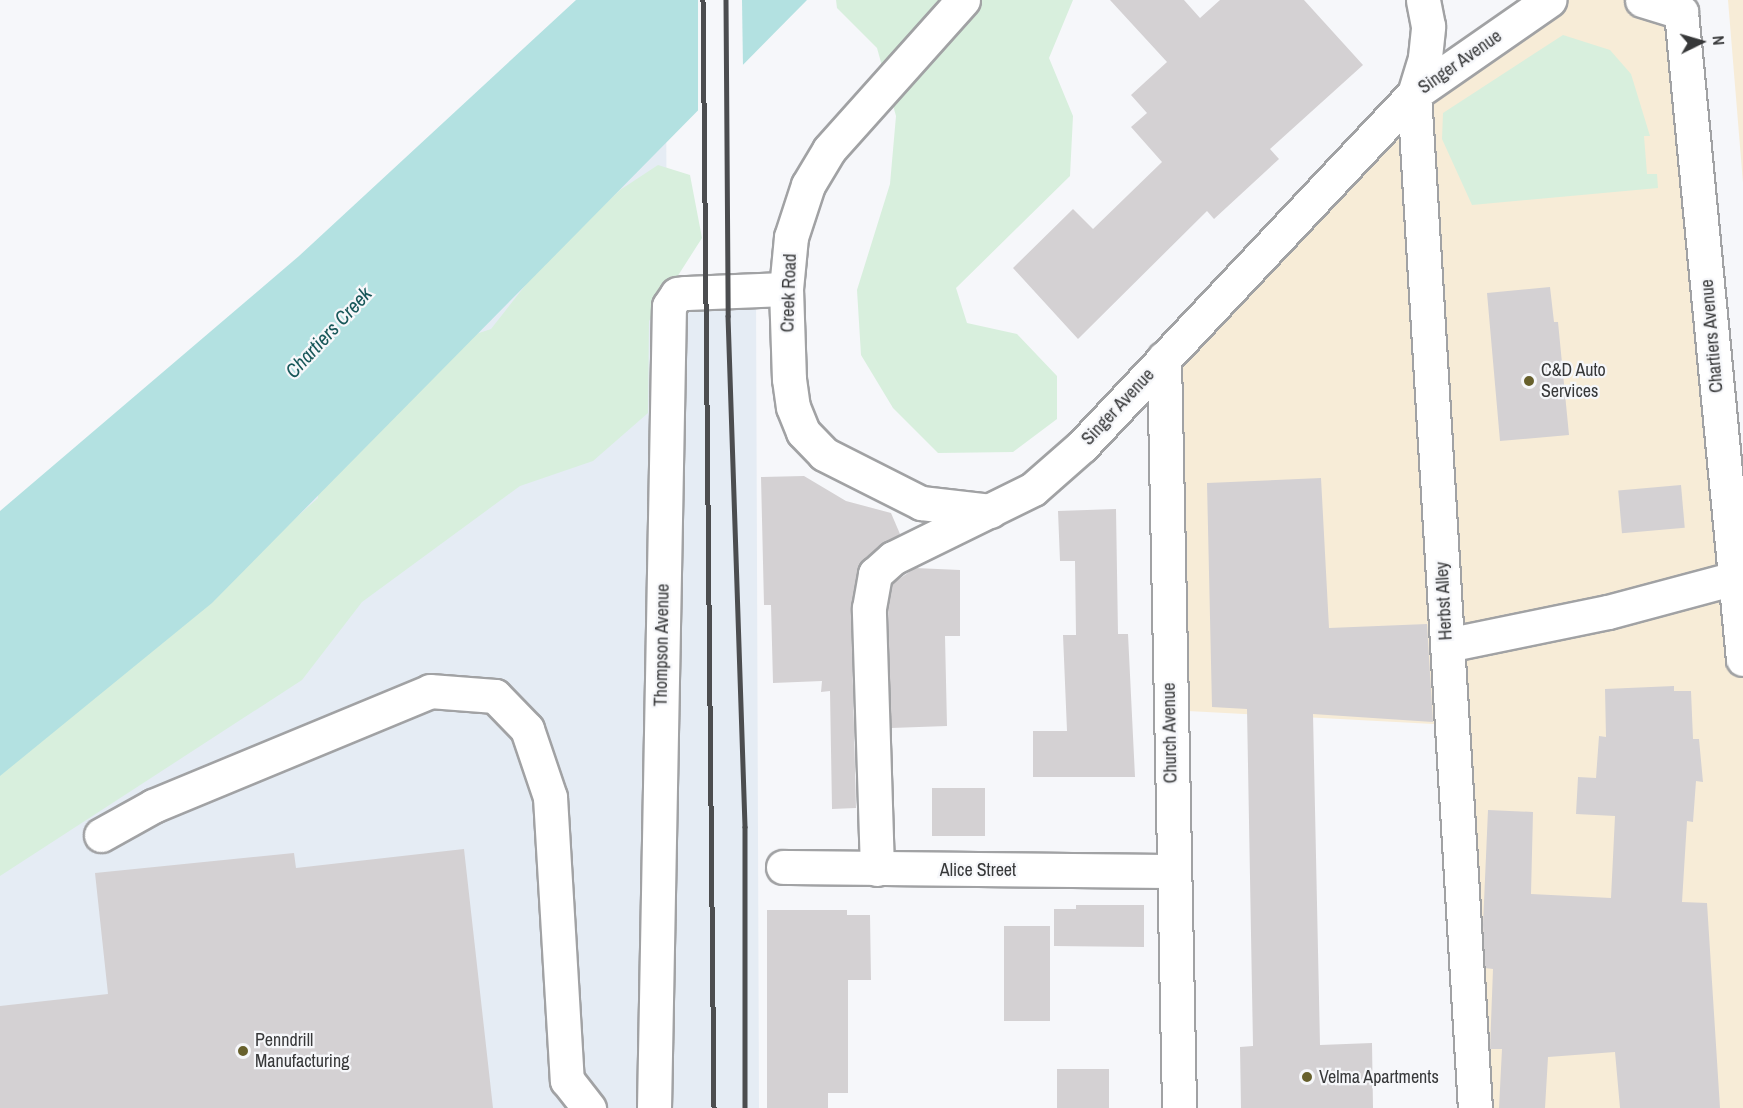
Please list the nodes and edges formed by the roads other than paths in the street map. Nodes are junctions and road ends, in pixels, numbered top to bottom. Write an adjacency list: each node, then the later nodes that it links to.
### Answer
1 (963, 0): 7 (street, Creek Road)
2 (1423, 0): 6 (street)
3 (1549, 0): 6 (street, Singer Avenue)
4 (1642, 0): 5 (street)
5 (1682, 6): 10 (street, Chartiers Avenue)
6 (1414, 94): 8 (street, Singer Avenue); 11 (street, Herbst Alley)
7 (786, 289): 9 (street, Creek Road); 19 (street, Thompson Avenue)
8 (1164, 358): 9 (street, Singer Avenue); 16 (street, Church Avenue)
9 (993, 511): 15 (street, Singer Avenue)
10 (1736, 578): 11 (street); 12 (street, Chartiers Avenue)
11 (1447, 645): 21 (street, Herbst Alley)
12 (1743, 659)
13 (101, 835): 17 (street)
14 (783, 867): 15 (street, Alice Street)
15 (877, 869): 16 (street, Alice Street)
16 (1173, 871): 20 (street, Church Avenue)
17 (565, 1094): 18 (street)
18 (590, 1108)
19 (654, 1108)
20 (1179, 1108)
21 (1475, 1108)

